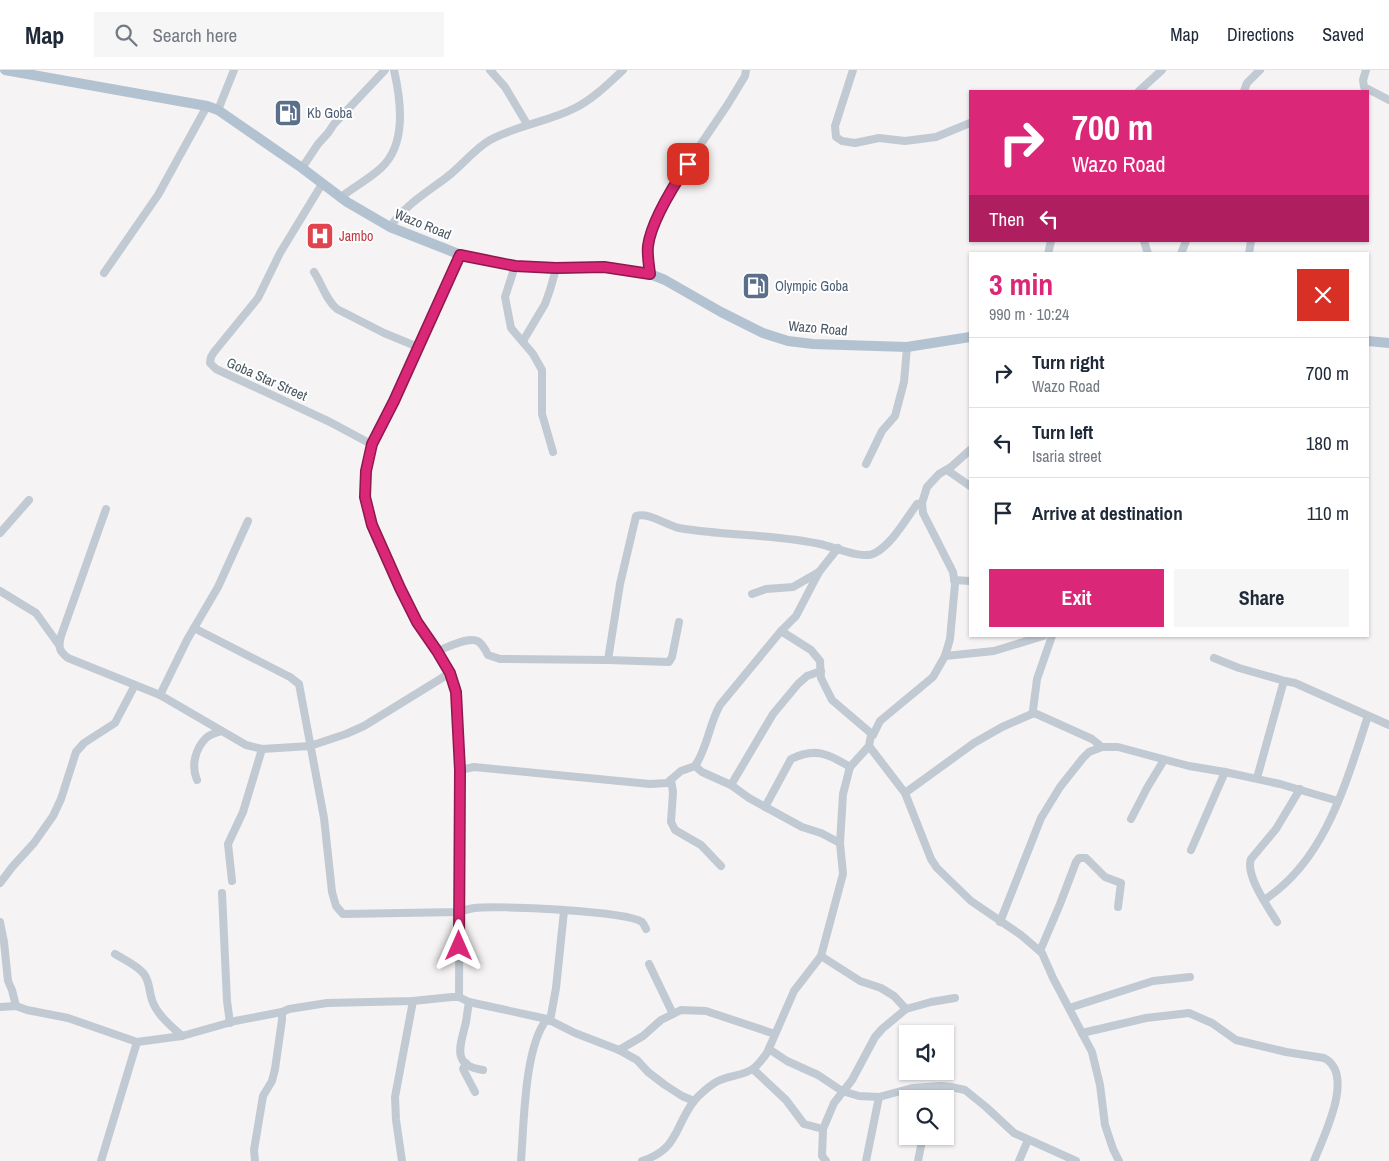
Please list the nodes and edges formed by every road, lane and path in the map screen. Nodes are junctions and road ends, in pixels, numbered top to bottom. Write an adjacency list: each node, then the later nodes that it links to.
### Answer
1 (5, 70): 15 (main road, Wazo Road)
2 (234, 70): 16 (street)
3 (384, 70): 19 (street)
4 (394, 70): 21 (street)
5 (490, 70): 18 (street)
6 (623, 70): 18 (street)
7 (746, 70): 28 (street)
8 (852, 70): 17 (street)
9 (1162, 70): 12 (street)
10 (1260, 70): 13 (street)
11 (1366, 70): 14 (street)
12 (1140, 90)
13 (1244, 90)
14 (1389, 100)
15 (207, 106): 16 (main road, Wazo Road); 27 (street)
16 (218, 110): 19 (main road, Wazo Road)
17 (969, 123)
18 (527, 124): 22 (street)
19 (302, 168): 20 (main road, Wazo Road)
20 (322, 184): 21 (main road, Wazo Road); 35 (street, Goba Star Street)
21 (340, 198): 22 (main road, Wazo Road)
22 (390, 227): 23 (main road, Wazo Road)
23 (460, 255): 24 (main road, Wazo Road); 33 (street)
24 (515, 266): 25 (main road, Wazo Road); 30 (street)
25 (556, 268): 28 (main road, Wazo Road); 30 (street)
26 (314, 272): 33 (street)
27 (104, 273)
28 (650, 274): 34 (main road, Wazo Road)
29 (969, 337): 34 (main road, Wazo Road)
30 (522, 341): 37 (street)
31 (1369, 341): 32 (main road)
32 (1389, 343)
33 (418, 347): 35 (street)
34 (907, 347): 38 (street)
35 (372, 444): 58 (street)
36 (969, 451): 39 (street)
37 (553, 452)
38 (866, 464)
39 (947, 470): 40 (street); 42 (street)
40 (969, 485)
41 (30, 500): 45 (street)
42 (922, 503): 46 (street); 48 (street)
43 (106, 509): 57 (street)
44 (248, 521): 53 (street)
45 (0, 533)
46 (838, 548): 47 (street); 61 (street)
47 (819, 572): 51 (street); 54 (street)
48 (954, 580): 49 (street); 59 (street)
49 (969, 581)
50 (0, 591): 57 (street)
51 (752, 594)
52 (679, 622): 61 (street)
53 (194, 628): 66 (street); 72 (street)
54 (781, 631): 62 (street); 77 (street)
55 (1040, 637): 59 (street)
56 (1052, 637): 67 (street)
57 (58, 646): 65 (street)
58 (437, 651): 61 (street); 63 (street)
59 (945, 656): 71 (street)
60 (1214, 658): 64 (street)
61 (608, 660)
62 (820, 671): 71 (street); 84 (street)
63 (450, 673): 72 (street); 79 (street)
64 (1285, 681): 68 (street); 81 (street)
65 (135, 685): 66 (street); 94 (street)
66 (160, 695): 70 (street)
67 (1034, 713): 74 (street); 86 (street)
68 (1368, 716): 69 (street); 87 (street)
69 (1389, 725)
70 (221, 730): 75 (street); 82 (street)
71 (874, 735): 73 (street)
72 (310, 746): 75 (street); 99 (street)
73 (869, 746): 78 (street); 86 (street)
74 (1102, 747): 76 (street); 101 (street)
75 (262, 749): 93 (street)
76 (1164, 760): 80 (street); 89 (street)
77 (695, 766): 83 (street); 84 (street)
78 (850, 767): 88 (street); 90 (street)
79 (460, 770): 83 (street); 99 (street)
80 (1225, 772): 81 (street); 91 (street)
81 (1257, 778): 85 (street)
82 (197, 780)
83 (671, 780): 92 (street)
84 (731, 785): 88 (street)
85 (1300, 789): 87 (street); 96 (street)
86 (905, 793): 101 (street)
87 (1338, 801): 96 (street)
88 (765, 807): 90 (street)
89 (1131, 819)
90 (840, 843): 106 (street)
91 (1190, 850)
92 (721, 866)
93 (232, 881)
94 (0, 883)
95 (222, 893): 120 (street)
96 (1264, 900): 102 (street)
97 (1118, 907): 104 (street)
98 (564, 911): 99 (street); 103 (street); 119 (street)
99 (459, 912): 109 (street)
100 (0, 922): 113 (street)
101 (1000, 922): 104 (street)
102 (1277, 922)
103 (646, 929)
104 (1040, 951): 115 (street)
105 (115, 954): 123 (street)
106 (821, 956): 116 (street); 121 (street)
107 (649, 964): 118 (street)
108 (1190, 978): 115 (street)
109 (459, 997): 111 (street); 112 (street)
110 (955, 998): 116 (street)
111 (413, 1001): 117 (street); 141 (street)
112 (469, 1002): 119 (street); 127 (street)
113 (16, 1006): 114 (street); 124 (street)
114 (0, 1007)
115 (1069, 1008): 122 (street)
116 (906, 1009): 132 (street)
117 (282, 1012): 120 (street); 140 (street)
118 (673, 1014): 121 (street); 126 (street)
119 (549, 1020): 126 (street); 142 (street)
120 (230, 1023): 123 (street)
121 (775, 1034): 125 (street)
122 (1082, 1034): 149 (street); 150 (street)
123 (182, 1036): 124 (street)
124 (137, 1042): 139 (street)
125 (769, 1049): 128 (street); 132 (street)
126 (619, 1050): 135 (street)
127 (466, 1063): 129 (street); 133 (street)
128 (753, 1069): 135 (street); 136 (street)
129 (483, 1070)
130 (934, 1087): 131 (street); 134 (street); 137 (street)
131 (934, 1090)
132 (842, 1091): 134 (street); 136 (street)
133 (475, 1092)
134 (879, 1097): 145 (street)
135 (694, 1101): 143 (street)
136 (823, 1129): 144 (street)
137 (1028, 1140): 147 (street); 148 (street)
138 (921, 1145): 146 (street)
139 (101, 1161)
140 (255, 1161)
141 (402, 1161)
142 (522, 1161)
143 (642, 1161)
144 (826, 1161)
145 (866, 1161)
146 (918, 1161)
147 (1019, 1161)
148 (1076, 1161)
149 (1119, 1161)
150 (1314, 1161)

